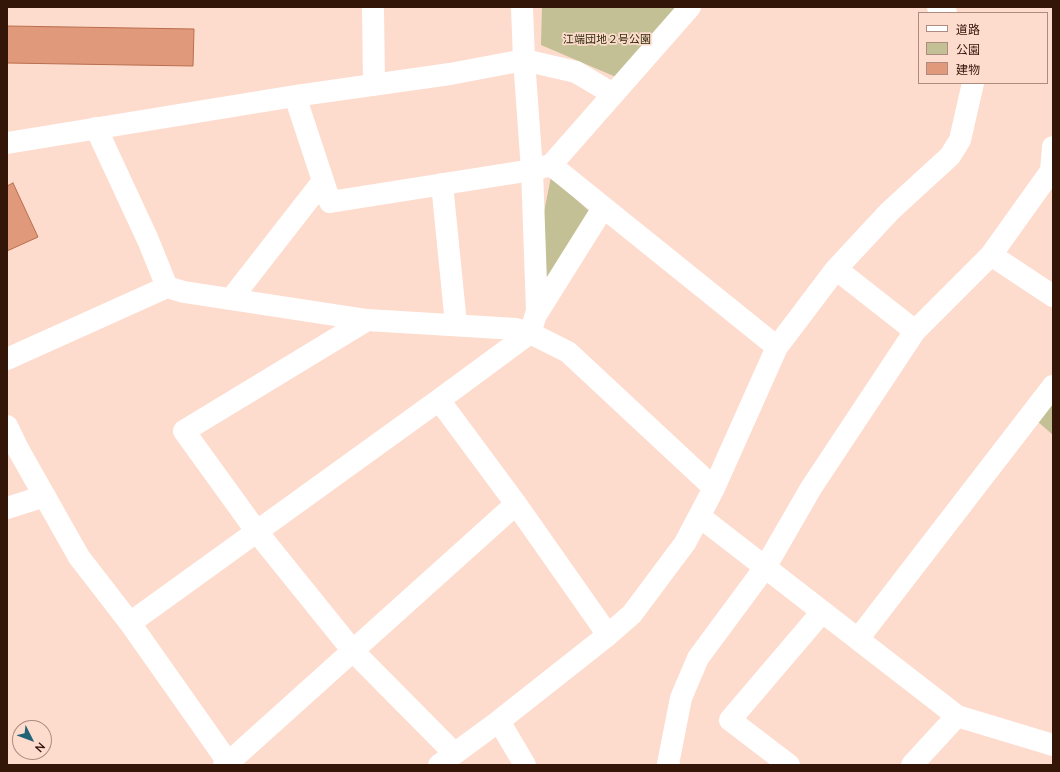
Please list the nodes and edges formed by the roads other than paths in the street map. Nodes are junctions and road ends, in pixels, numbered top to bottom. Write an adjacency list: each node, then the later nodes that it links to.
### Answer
1 (373, 7): 6 (street)
2 (522, 7): 4 (street)
3 (690, 7): 7 (street)
4 (524, 60): 6 (street); 7 (street); 12 (street)
5 (973, 84): 17 (street)
6 (374, 86): 8 (street)
7 (613, 94): 12 (street)
8 (295, 96): 9 (street); 13 (street)
9 (96, 128): 10 (street); 18 (street)
10 (7, 143)
11 (1053, 147): 16 (street)
12 (541, 168): 14 (street); 15 (street); 23 (street)
13 (323, 181): 14 (street); 20 (street)
14 (442, 184): 22 (street)
15 (604, 208): 23 (street); 25 (street)
16 (991, 255): 19 (street); 24 (street)
17 (836, 269): 24 (street); 25 (street)
18 (167, 287): 20 (street); 26 (street)
19 (1053, 296)
20 (231, 300): 21 (street)
21 (367, 320): 22 (street); 35 (street)
22 (456, 324): 23 (street)
23 (533, 324): 28 (street); 30 (street)
24 (914, 331): 36 (street)
25 (777, 347): 30 (street)
26 (7, 359)
27 (1053, 386): 40 (street)
28 (439, 400): 32 (street); 35 (street)
29 (7, 426): 31 (street)
30 (714, 488): 34 (street)
31 (45, 496): 33 (street); 38 (street)
32 (516, 504): 39 (street); 41 (street)
33 (7, 508)
34 (700, 516): 36 (street); 39 (street)
35 (257, 532): 38 (street); 41 (street)
36 (766, 566): 37 (street); 48 (street)
37 (822, 612): 40 (street); 49 (street)
38 (130, 623): 46 (street)
39 (608, 635): 43 (street)
40 (858, 639): 42 (street)
41 (353, 651): 45 (street); 46 (street)
42 (957, 716): 44 (street); 50 (street)
43 (499, 721): 45 (street); 47 (street)
44 (1053, 745)
45 (447, 759)
46 (227, 764)
47 (525, 765)
48 (669, 765)
49 (789, 765)
50 (912, 765)

